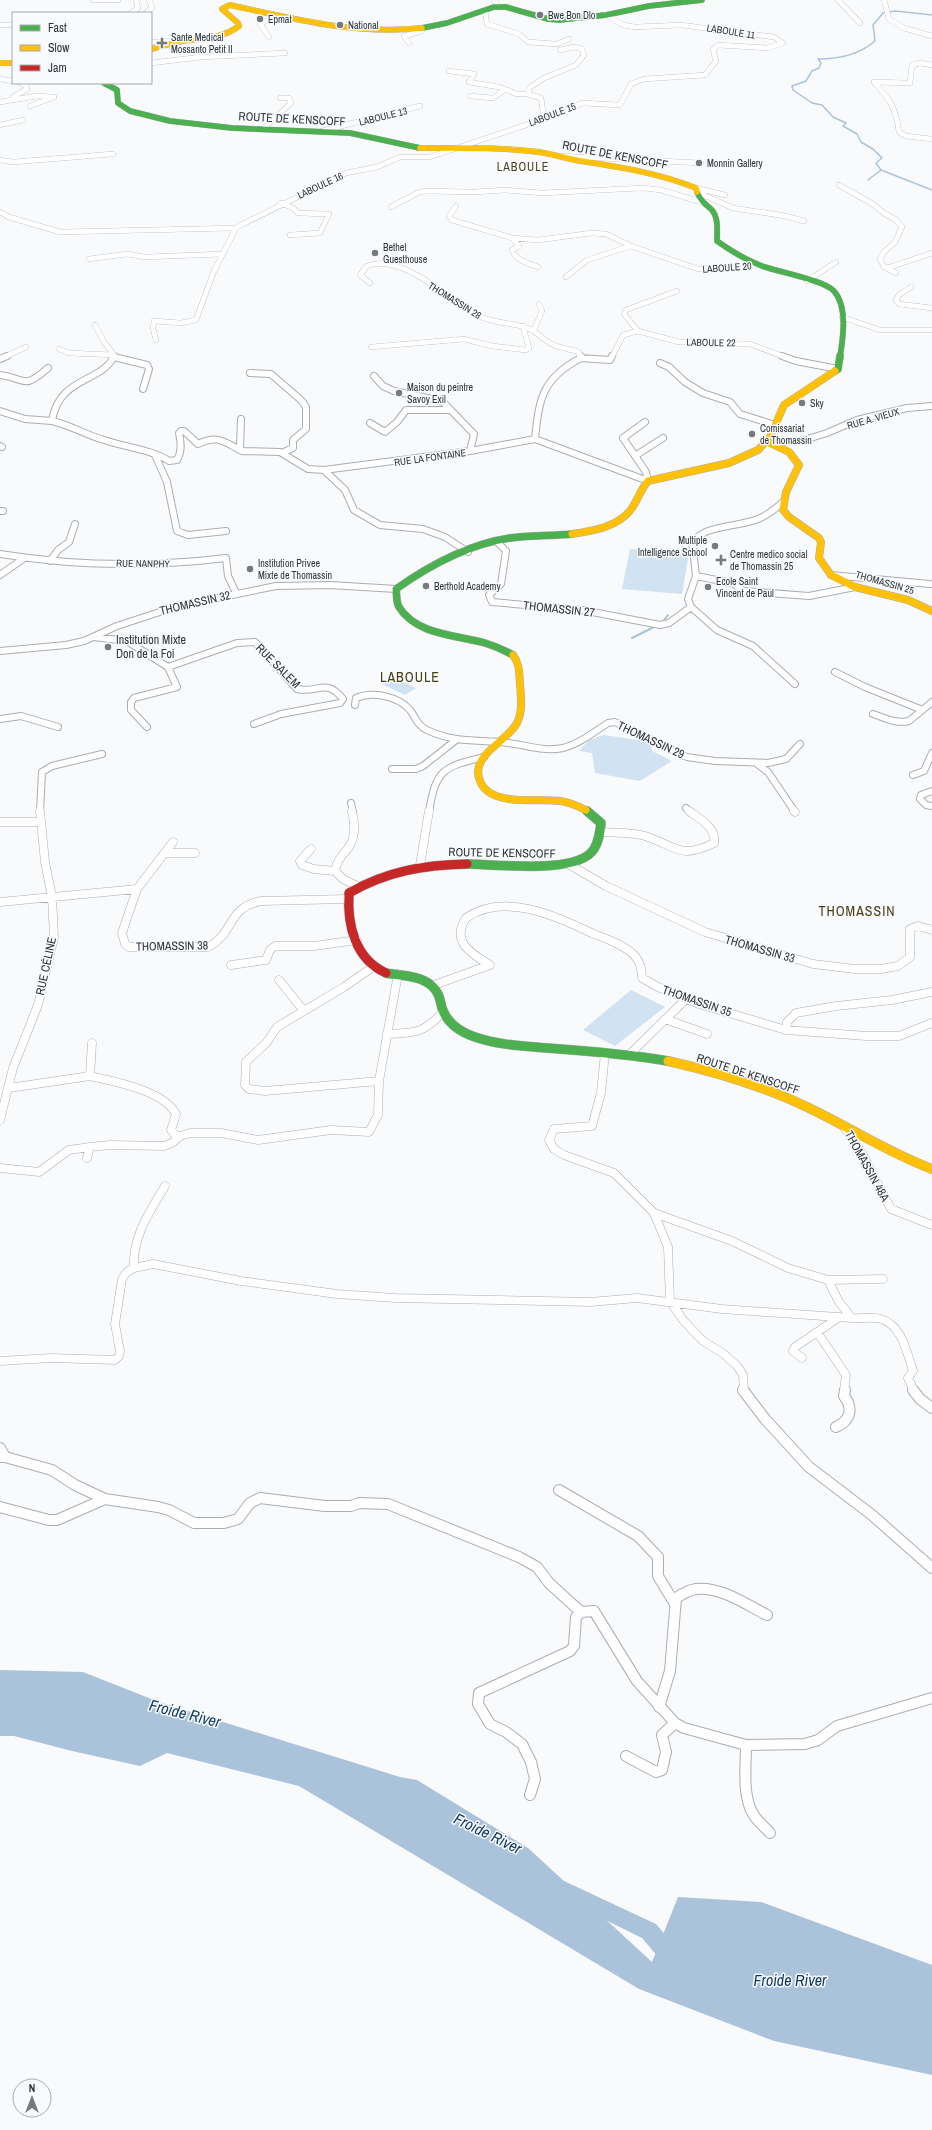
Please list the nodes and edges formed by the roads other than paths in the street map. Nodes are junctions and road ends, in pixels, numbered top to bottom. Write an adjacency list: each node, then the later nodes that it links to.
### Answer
1 (93, 0): 2 (street)
2 (118, 0)
3 (136, 0): 10 (street)
4 (149, 0): 11 (street)
5 (702, 0): 13 (main road)
6 (838, 0): 14 (street)
7 (884, 0): 18 (street)
8 (497, 3): 9 (main road); 13 (main road)
9 (485, 10): 17 (main road); 20 (street)
10 (132, 12)
11 (147, 12)
12 (279, 15): 17 (main road); 19 (street); 21 (main road)
13 (606, 15): 26 (street, LABOULE 11)
14 (860, 23)
15 (0, 25): 16 (street)
16 (12, 25)
17 (423, 28): 23 (street)
18 (932, 36)
19 (270, 37)
20 (569, 40)
21 (181, 41): 22 (street); 24 (main road)
22 (152, 42)
23 (409, 43)
24 (152, 49)
25 (560, 50): 38 (street)
26 (713, 50): 45 (street, LABOULE 15)
27 (285, 53): 30 (street)
28 (0, 63): 29 (main road)
29 (12, 63)
30 (152, 63)
31 (932, 65): 50 (street)
32 (449, 71): 37 (street)
33 (0, 79): 34 (street)
34 (12, 81)
35 (22, 84): 41 (street)
36 (106, 84): 48 (main road, ROUTE DE KENSCOFF)
37 (504, 90): 38 (street); 39 (street)
38 (528, 94): 45 (street)
39 (470, 96)
40 (280, 98): 48 (street)
41 (7, 100): 42 (street); 43 (street)
42 (0, 102)
43 (30, 106)
44 (420, 106): 49 (street, LABOULE 13)
45 (544, 119): 51 (street, LABOULE 15)
46 (23, 120): 47 (street)
47 (0, 125)
48 (263, 129): 49 (main road, ROUTE DE KENSCOFF)
49 (322, 131): 51 (main road, ROUTE DE KENSCOFF)
50 (932, 139)
51 (455, 148): 53 (main road, ROUTE DE KENSCOFF); 59 (street, LABOULE 16)
52 (113, 154): 54 (street)
53 (559, 156): 55 (street); 57 (main road, ROUTE DE KENSCOFF)
54 (0, 160)
55 (701, 163)
56 (839, 185): 74 (street)
57 (699, 194): 58 (street); 61 (street); 63 (street); 72 (main road, ROUTE DE KENSCOFF)
58 (725, 195)
59 (281, 203): 64 (street, LABOULE 16); 65 (street)
60 (456, 206): 66 (street, LABOULE 20)
61 (391, 207)
62 (0, 212): 64 (street)
63 (804, 221)
64 (236, 228): 69 (street)
65 (290, 234)
66 (512, 238): 67 (street, LABOULE 20); 73 (street)
67 (632, 246): 72 (street, LABOULE 20); 76 (street)
68 (932, 253): 74 (street)
69 (223, 254): 70 (street); 89 (street)
70 (89, 259)
71 (836, 262): 77 (street)
72 (760, 265): 77 (main road, ROUTE DE KENSCOFF)
73 (538, 266)
74 (884, 267): 75 (street)
75 (896, 273)
76 (566, 277)
77 (807, 281): 83 (main road, ROUTE DE KENSCOFF)
78 (370, 283): 85 (street, THOMASSIN 28)
79 (911, 287): 82 (street)
80 (677, 291): 88 (street)
81 (539, 304): 86 (street)
82 (932, 308)
83 (842, 318): 87 (street); 98 (main road, ROUTE DE KENSCOFF)
84 (95, 325): 93 (street)
85 (523, 326): 86 (street, THOMASSIN 28); 91 (street)
86 (534, 330): 94 (street, THOMASSIN 28)
87 (932, 330)
88 (638, 331): 94 (street); 98 (street, LABOULE 22)
89 (156, 340)
90 (26, 347): 95 (street)
91 (371, 347)
92 (60, 349): 93 (street)
93 (114, 356): 102 (street); 107 (street)
94 (580, 358): 112 (street)
95 (0, 359)
96 (660, 363): 110 (street)
97 (48, 368): 100 (street)
98 (838, 369): 110 (main road)
99 (250, 373): 116 (street)
100 (0, 375)
101 (374, 376): 104 (street)
102 (143, 389)
103 (932, 406): 113 (street, RUE A. VIEUX)
104 (450, 410): 109 (street); 115 (street)
105 (0, 411): 107 (street)
106 (241, 420): 114 (street)
107 (52, 421): 117 (street)
108 (645, 422): 118 (street)
109 (370, 423)
110 (775, 425): 113 (main road)
111 (663, 438): 118 (street)
112 (536, 439): 115 (street, RUE LA FONTAINE); 120 (street)
113 (768, 442): 120 (main road); 121 (main road)
114 (242, 451): 116 (street); 117 (street)
115 (470, 452): 119 (street, RUE LA FONTAINE)
116 (282, 453): 119 (street, RUE LA FONTAINE)
117 (155, 455): 123 (street)
118 (635, 456): 120 (street)
119 (324, 470): 125 (street)
120 (648, 481): 124 (main road)
121 (783, 502): 129 (main road, THOMASSIN 25); 131 (street)
122 (75, 524): 128 (street)
123 (226, 531)
124 (497, 542): 125 (main road); 136 (street, THOMASSIN 27)
125 (468, 552): 134 (main road)
126 (0, 554): 127 (street, RUE NANPHY)
127 (23, 558): 128 (street, RUE NANPHY); 130 (street)
128 (50, 561): 135 (street, RUE NANPHY)
129 (831, 574): 132 (street); 133 (main road, THOMASSIN 25)
130 (0, 575)
131 (696, 576): 133 (street); 136 (street)
132 (930, 584)
133 (855, 587): 137 (main road, THOMASSIN 25)
134 (396, 589): 135 (street, THOMASSIN 32); 152 (main road)
135 (236, 593): 138 (street, THOMASSIN 32)
136 (691, 607): 142 (street)
137 (932, 611)
138 (94, 638): 139 (street, THOMASSIN 32); 140 (street)
139 (0, 649)
140 (168, 667): 148 (street, RUE SALEM); 150 (street)
141 (835, 672): 145 (street)
142 (795, 684)
143 (932, 702): 145 (street)
144 (355, 705): 151 (street)
145 (920, 709): 146 (street)
146 (873, 714)
147 (0, 718): 149 (street)
148 (254, 724)
149 (58, 727)
150 (147, 727)
151 (456, 740): 152 (street); 158 (street)
152 (502, 742): 156 (main road); 157 (street, THOMASSIN 29)
153 (800, 744): 157 (street, THOMASSIN 29)
154 (932, 753): 159 (street)
155 (102, 754): 166 (street, RUE CÉLINE)
156 (484, 757): 167 (main road); 172 (street)
157 (752, 762): 164 (street)
158 (392, 769)
159 (912, 775)
160 (932, 791): 162 (street)
161 (351, 803): 174 (street)
162 (932, 806)
163 (686, 808): 167 (street)
164 (795, 812)
165 (0, 822): 166 (street)
166 (40, 822): 177 (street, RUE CÉLINE)
167 (602, 832): 173 (main road, ROUTE DE KENSCOFF)
168 (173, 842): 170 (street)
169 (310, 849): 174 (street)
170 (165, 853): 171 (street); 176 (street)
171 (195, 853)
172 (420, 865): 173 (main road, ROUTE DE KENSCOFF); 175 (main road, ROUTE DE KENSCOFF)
173 (570, 865): 180 (street, THOMASSIN 33)
174 (335, 871): 175 (street)
175 (357, 886): 178 (main road, ROUTE DE KENSCOFF)
176 (137, 889): 177 (street); 178 (street, THOMASSIN 38)
177 (52, 896): 179 (street); 201 (street, RUE CÉLINE)
178 (347, 899): 181 (main road)
179 (0, 902)
180 (932, 930)
181 (357, 940): 182 (street); 183 (main road)
182 (231, 965)
183 (373, 967): 184 (main road); 189 (street)
184 (398, 974): 186 (main road); 194 (street)
185 (279, 980): 189 (street)
186 (434, 985): 188 (street, THOMASSIN 35); 190 (main road, ROUTE DE KENSCOFF)
187 (932, 992): 193 (street)
188 (686, 999): 191 (street); 193 (street, THOMASSIN 35)
189 (304, 1011): 200 (street)
190 (444, 1011): 194 (street); 197 (main road, ROUTE DE KENSCOFF)
191 (665, 1019): 195 (street); 198 (street)
192 (932, 1023): 193 (street, THOMASSIN 35)
193 (786, 1030)
194 (387, 1034): 200 (street)
195 (707, 1034)
196 (92, 1043): 199 (street)
197 (605, 1053): 198 (main road, ROUTE DE KENSCOFF); 210 (street)
198 (629, 1055): 203 (main road, ROUTE DE KENSCOFF)
199 (90, 1076): 201 (street); 204 (street)
200 (379, 1081): 204 (street)
201 (9, 1088): 202 (street, RUE CÉLINE)
202 (0, 1120)
203 (844, 1127): 208 (main road, ROUTE DE KENSCOFF); 211 (street, THOMASSIN 48A)
204 (180, 1136): 205 (street)
205 (90, 1147): 206 (street); 207 (street)
206 (87, 1158)
207 (0, 1168)
208 (932, 1169)
209 (165, 1186): 212 (street)
210 (654, 1213): 214 (street); 215 (street)
211 (931, 1226)
212 (134, 1268): 215 (street); 220 (street)
213 (883, 1279): 214 (street)
214 (828, 1280): 217 (street)
215 (670, 1301): 216 (street); 227 (street)
216 (838, 1318): 217 (street); 218 (street)
217 (852, 1318): 221 (street)
218 (817, 1332): 219 (street); 222 (street)
219 (802, 1358)
220 (0, 1361)
221 (932, 1408)
222 (836, 1427)
223 (2, 1454): 225 (street)
224 (559, 1490): 228 (street)
225 (105, 1499): 226 (street); 229 (street)
226 (0, 1507)
227 (932, 1568)
228 (675, 1604): 230 (street); 232 (street)
229 (581, 1612): 232 (street); 236 (street)
230 (767, 1615)
231 (932, 1698): 234 (street)
232 (659, 1707): 233 (street)
233 (675, 1723): 234 (street); 235 (street)
234 (746, 1745): 237 (street)
235 (626, 1756)
236 (530, 1795)
237 (770, 1832)

